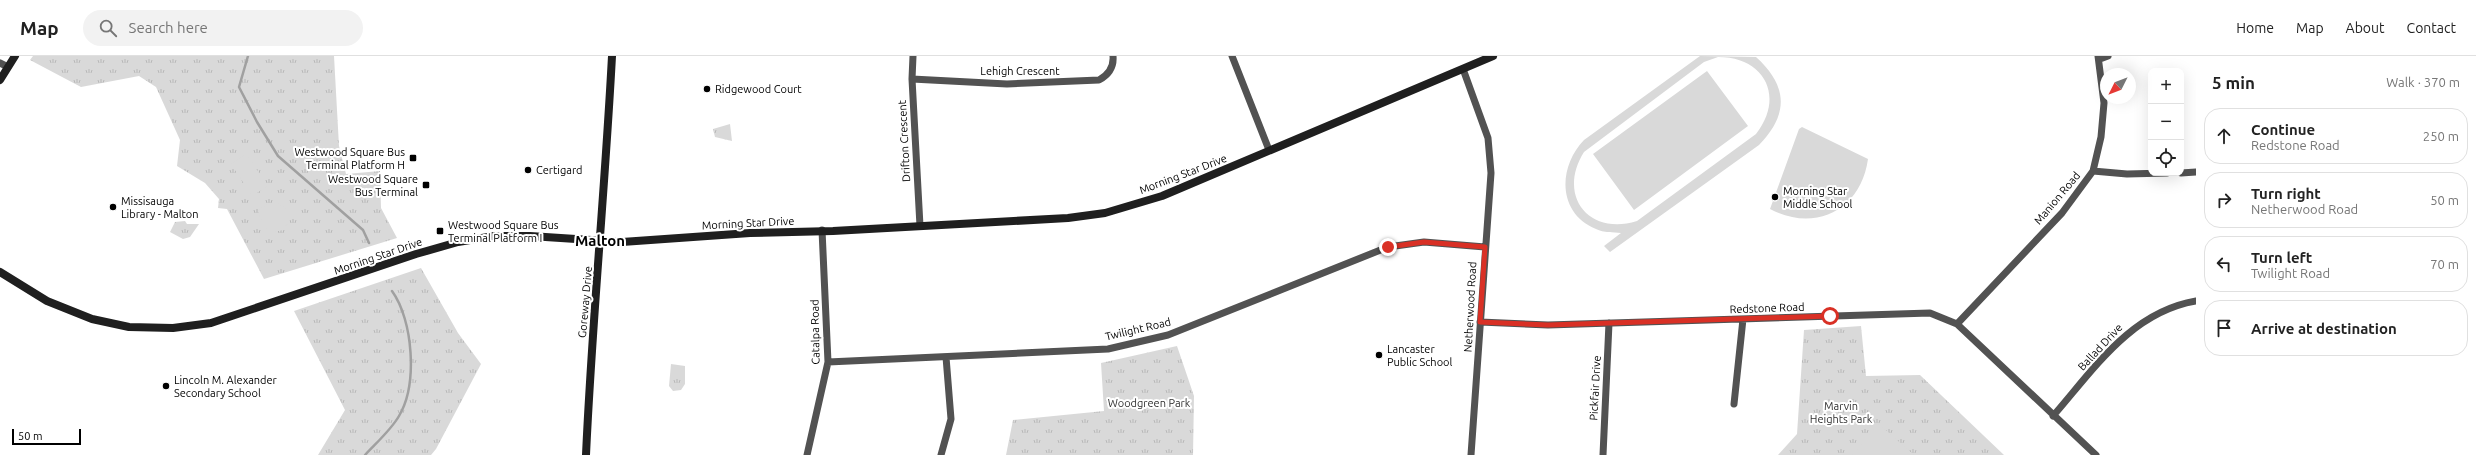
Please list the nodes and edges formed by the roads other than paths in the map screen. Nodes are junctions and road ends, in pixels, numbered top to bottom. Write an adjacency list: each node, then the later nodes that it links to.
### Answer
1 (15, 56): 10 (street)
2 (612, 56): 21 (street, Goreway Drive)
3 (913, 56): 12 (street, Drifton Crescent)
4 (1113, 56): 12 (street, Lehigh Crescent)
5 (1232, 56): 14 (street)
6 (1493, 56): 11 (street, Morning Star Drive)
7 (2108, 56): 8 (street)
8 (2099, 58): 15 (street, Manion Road)
9 (0, 63): 10 (street)
10 (8, 67): 13 (street)
11 (1463, 69): 14 (street, Morning Star Drive); 22 (street, Netherwood Road)
12 (912, 79): 19 (street, Drifton Crescent)
13 (0, 80)
14 (1269, 150): 19 (street, Morning Star Drive)
15 (2093, 171): 18 (street); 28 (street, Manion Road)
16 (2184, 172): 17 (street)
17 (2196, 172)
18 (2148, 173)
19 (920, 226): 20 (street, Morning Star Drive)
20 (822, 230): 21 (street, Morning Star Drive); 30 (street, Catalpa Road)
21 (600, 241): 23 (street, Morning Star Drive); 33 (street, Goreway Drive)
22 (1485, 247): 26 (street, Netherwood Road); 29 (street, Twilight Road)
23 (0, 272)
24 (2196, 301): 32 (street, Ballad Drive)
25 (1743, 319): 27 (street, Redstone Road); 28 (street, Redstone Road); 31 (street)
26 (1480, 322): 27 (street, Redstone Road); 36 (street, Netherwood Road)
27 (1609, 323): 37 (street, Pickfair Drive)
28 (1957, 324): 32 (street, Redstone Road)
29 (946, 357): 30 (street, Twilight Road); 35 (street)
30 (828, 362): 34 (street, Catalpa Road)
31 (1734, 404)
32 (2053, 416): 38 (street, Redstone Road)
33 (586, 455)
34 (807, 455)
35 (941, 455)
36 (1471, 455)
37 (1603, 455)
38 (2096, 455)

